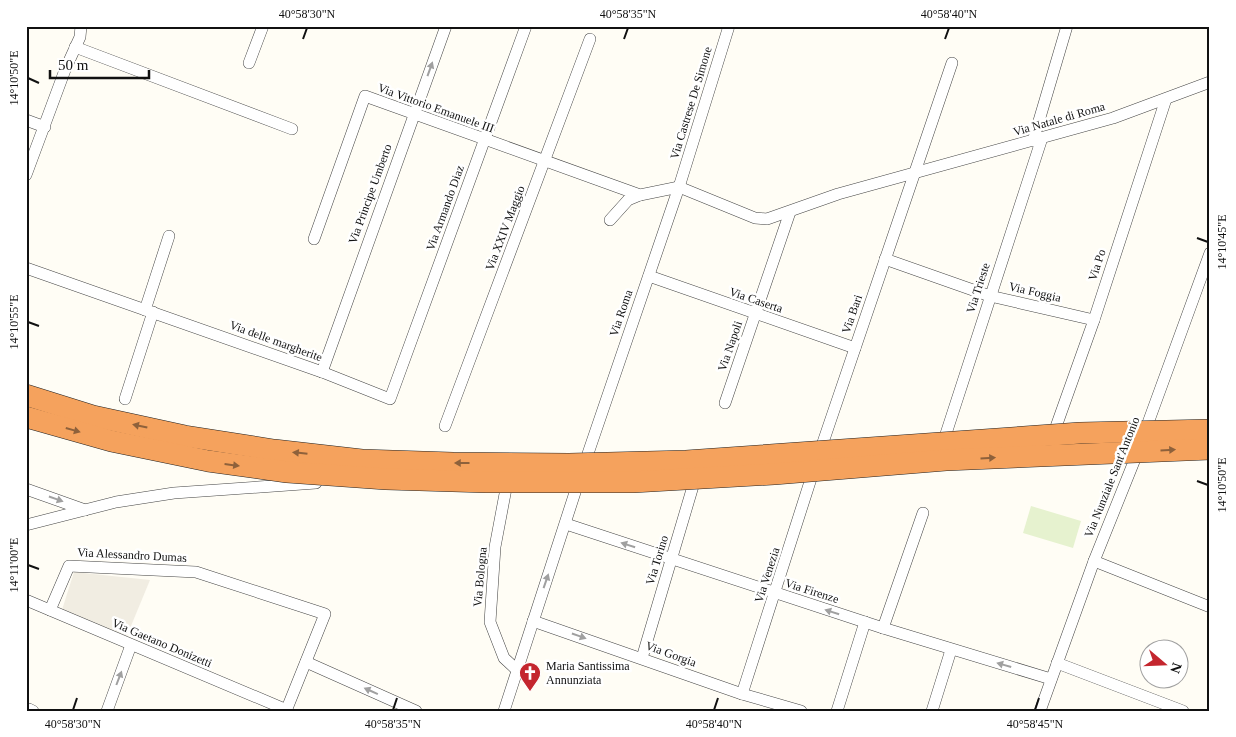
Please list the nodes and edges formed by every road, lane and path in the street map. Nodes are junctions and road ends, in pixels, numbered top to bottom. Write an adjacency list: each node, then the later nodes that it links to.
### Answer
1 (82, 26): 8 (street)
2 (262, 26): 9 (street)
3 (446, 26): 13 (street, Via Principe Umberto, one-way to 3)
4 (526, 26): 18 (street, Via Armando Diaz)
5 (730, 26): 22 (street, Via Castrese De Simone)
6 (1067, 26): 17 (street, Via Trieste)
7 (590, 39): 19 (street, Via XXIV Maggio)
8 (75, 47): 15 (street); 16 (street)
9 (249, 63)
10 (952, 63): 20 (street)
11 (1210, 82): 12 (street, Via Natale di Roma)
12 (1166, 99): 17 (street, Via Natale di Roma); 35 (street, Via Po)
13 (414, 113): 18 (street, Via Vittorio Emanuele III); 27 (street, Via Vittorio Emanuele III); 37 (street, Via Principe Umberto)
14 (26, 120): 15 (street)
15 (45, 126): 21 (street)
16 (292, 129)
17 (1038, 139): 20 (street, Via Natale di Roma); 32 (street, Via Trieste)
18 (484, 140): 19 (street, Via Vittorio Emanuele III); 40 (street, Via Armando Diaz)
19 (544, 162): 23 (street, Via Vittorio Emanuele III); 43 (street, Via XXIV Maggio)
20 (913, 174): 24 (street, Via Natale di Roma); 29 (street, Via Bari)
21 (26, 175)
22 (679, 187): 23 (street); 24 (street, Via Natale di Roma); 31 (street, Via Roma)
23 (640, 195): 25 (street)
24 (790, 212): 34 (street, Via Napoli)
25 (610, 220)
26 (169, 236): 33 (street)
27 (314, 239)
28 (1210, 252): 45 (street, Via Nunziale Sant'Antonio)
29 (885, 259): 32 (street, Via Foggia); 36 (street, Via Bari)
30 (26, 268): 33 (street, Via delle margherite)
31 (649, 276): 34 (street, Via Caserta); 51 (street, Via Roma)
32 (990, 296): 35 (street, Via Foggia); 47 (street, Via Trieste)
33 (149, 311): 37 (street, Via delle margherite); 39 (street)
34 (755, 314): 36 (street, Via Caserta); 41 (street, Via Napoli)
35 (1094, 320): 46 (street, Via Po)
36 (855, 348): 49 (street, Via Bari)
37 (322, 372): 40 (street, Via delle margherite)
38 (26, 395): 44 (highway, one-way to 38, bridge)
39 (124, 399)
40 (390, 399)
41 (724, 403)
42 (26, 417): 48 (highway, one-way to 48, bridge)
43 (445, 426)
44 (1210, 429): 45 (street)
45 (1146, 430): 46 (street); 59 (street, Via Nunziale Sant'Antonio)
46 (1052, 438): 47 (street)
47 (941, 447): 49 (street)
48 (1210, 449)
49 (816, 463): 50 (street); 60 (street, Via Venezia)
50 (698, 469): 51 (street); 58 (street, Via Torino)
51 (581, 474): 52 (street); 56 (street, Via Roma)
52 (508, 476): 54 (street); 72 (street, Via Bologna)
53 (26, 489): 54 (street, one-way to 54)
54 (85, 510): 57 (street)
55 (923, 513): 66 (street)
56 (566, 524): 58 (street, Via Firenze, one-way to 56); 64 (street, Via Roma, one-way to 56)
57 (26, 525)
58 (672, 559): 60 (street, Via Firenze); 69 (street, Via Torino)
59 (1094, 561): 62 (street); 71 (street, Via Nunziale Sant'Antonio)
60 (775, 594): 65 (street, Via Firenze, one-way to 60); 74 (street, Via Venezia)
61 (26, 600): 63 (street, Via Gaetano Donizetti)
62 (1210, 606)
63 (50, 610): 67 (street, Via Gaetano Donizetti); 70 (street, Via Alessandro Dumas)
64 (533, 621): 69 (street, Via Gorgia, one-way to 69); 72 (street, Via Roma)
65 (865, 622): 66 (street, Via Firenze); 80 (street)
66 (883, 628): 68 (street, Via Firenze)
67 (132, 645): 75 (street, Via Gaetano Donizetti); 76 (street, one-way to 67)
68 (951, 650): 73 (street, Via Firenze, one-way to 68); 81 (street)
69 (642, 658): 74 (street, Via Gorgia)
70 (306, 662): 75 (street); 77 (street, one-way to 70)
71 (1057, 663): 73 (street, Via Nunziale Sant'Antonio); 83 (street)
72 (518, 671): 78 (street, Via Roma)
73 (1051, 679): 82 (street, Via Nunziale Sant'Antonio)
74 (742, 694): 79 (street, Via Gorgia)
75 (286, 710)
76 (107, 711)
77 (416, 711)
78 (504, 711)
79 (801, 711)
80 (837, 711)
81 (932, 711)
82 (1040, 711)
83 (1183, 711)

